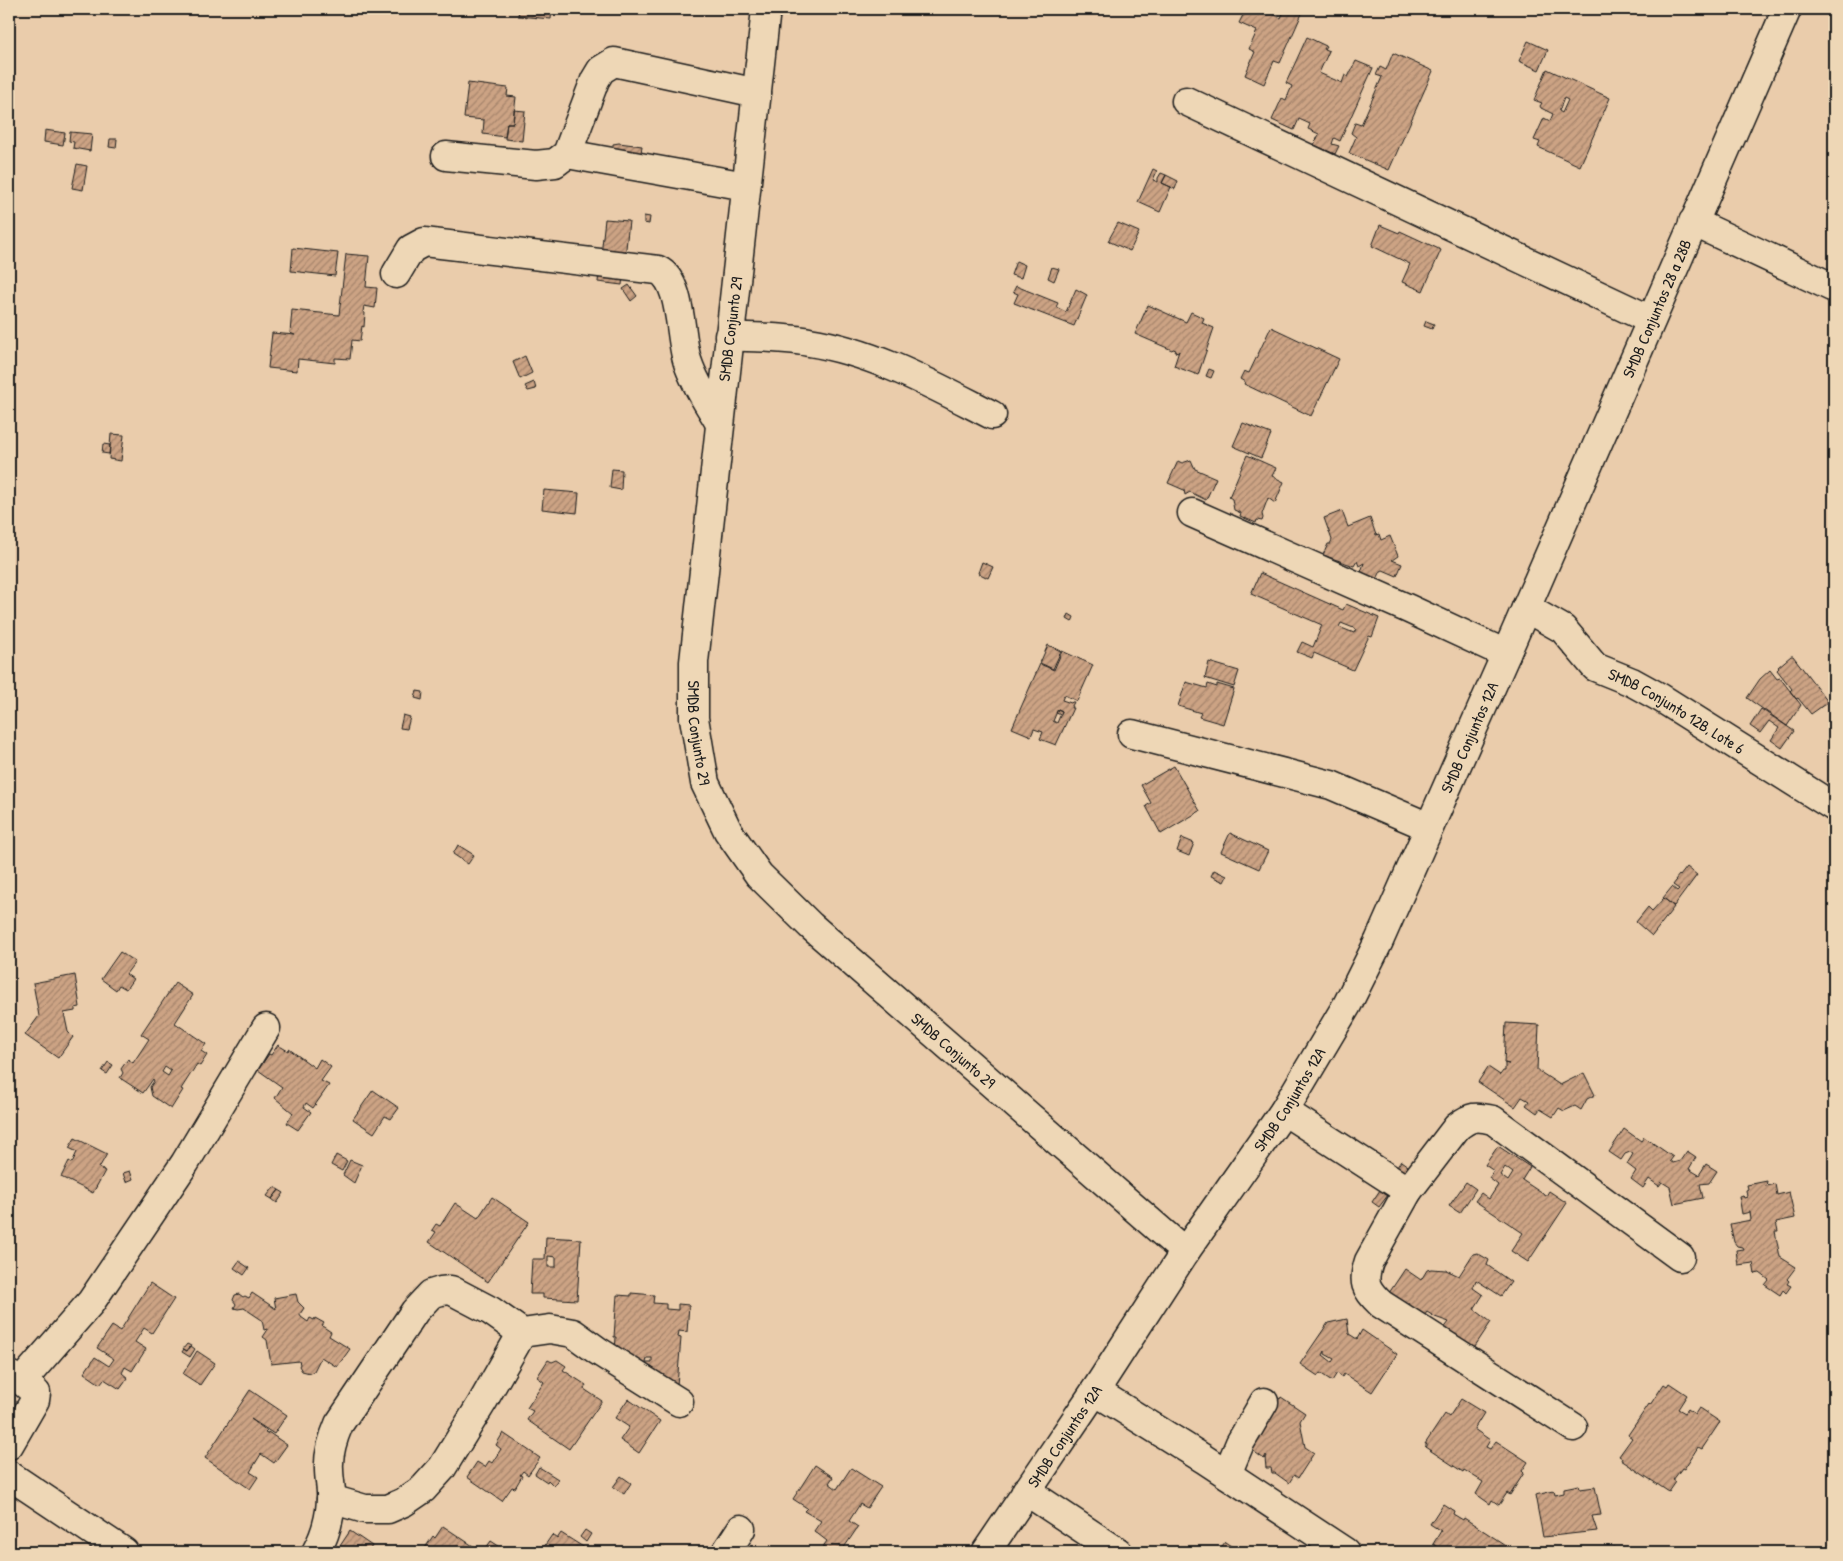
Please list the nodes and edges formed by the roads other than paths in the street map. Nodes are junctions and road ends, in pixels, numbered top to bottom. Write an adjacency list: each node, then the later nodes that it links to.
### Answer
1 (766, 9): 3 (street, SMDB Conjunto 29)
2 (1787, 9): 8 (street, SMDB Conjuntos 28 a 28B)
3 (757, 93): 5 (street); 7 (street, SMDB Conjunto 29)
4 (1186, 101): 11 (street)
5 (567, 154): 6 (street); 7 (street)
6 (446, 156)
7 (746, 186): 12 (street, SMDB Conjunto 29)
8 (1693, 222): 10 (street); 11 (street, SMDB Conjuntos 28 a 28B)
9 (396, 274): 14 (street)
10 (1833, 285)
11 (1651, 320): 16 (street, SMDB Conjuntos 28 a 28B)
12 (729, 336): 13 (street); 14 (street, SMDB Conjunto 29)
13 (992, 415)
14 (719, 422): 24 (street, SMDB Conjunto 29)
15 (1192, 513): 17 (street)
16 (1526, 608): 17 (street, SMDB Conjuntos 12A); 19 (street, SMDB Conjunto 12B, Lote 6)
17 (1506, 654): 20 (street, SMDB Conjuntos 12A)
18 (1132, 734): 20 (street)
19 (1834, 806)
20 (1429, 826): 22 (street, SMDB Conjuntos 12A)
21 (266, 1028): 27 (street)
22 (1284, 1111): 23 (street); 24 (street, SMDB Conjuntos 12A)
23 (1408, 1191): 25 (street); 31 (street)
24 (1185, 1252): 28 (street, SMDB Conjuntos 12A)
25 (1680, 1257)
26 (522, 1333): 29 (street); 36 (street); 36 (street)
27 (15, 1378): 32 (street)
28 (1095, 1391): 33 (street); 35 (street, SMDB Conjuntos 12A)
29 (679, 1402)
30 (1264, 1402): 33 (street)
31 (1573, 1427)
32 (9, 1445)
33 (1227, 1474): 43 (street)
34 (9, 1475): 38 (street)
35 (1026, 1491): 41 (street, SMDB Conjuntos 12A); 42 (street)
36 (331, 1499): 39 (street)
37 (741, 1529): 40 (street)
38 (124, 1552)
39 (316, 1552)
40 (726, 1552)
41 (986, 1552)
42 (1118, 1552)
43 (1345, 1552)

